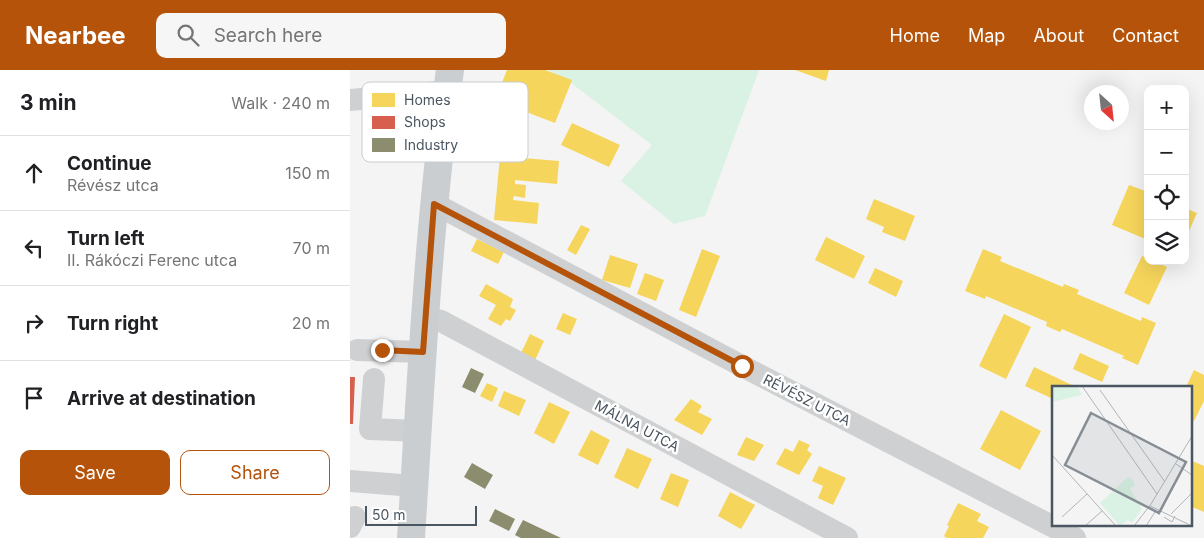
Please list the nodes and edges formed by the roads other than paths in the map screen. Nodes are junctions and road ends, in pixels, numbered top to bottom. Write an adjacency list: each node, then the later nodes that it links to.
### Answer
1 (438, 162): 2 (main road)
2 (434, 204): 3 (main road); 12 (street, RÉVÉSZ UTCA)
3 (425, 317): 5 (main road); 11 (street, MÁLNA UTCA)
4 (356, 350): 5 (street)
5 (423, 352): 7 (main road)
6 (374, 379): 7 (street)
7 (418, 431): 9 (main road)
8 (350, 481): 9 (street)
9 (414, 486): 10 (main road)
10 (411, 538)
11 (847, 538)
12 (1075, 538)

